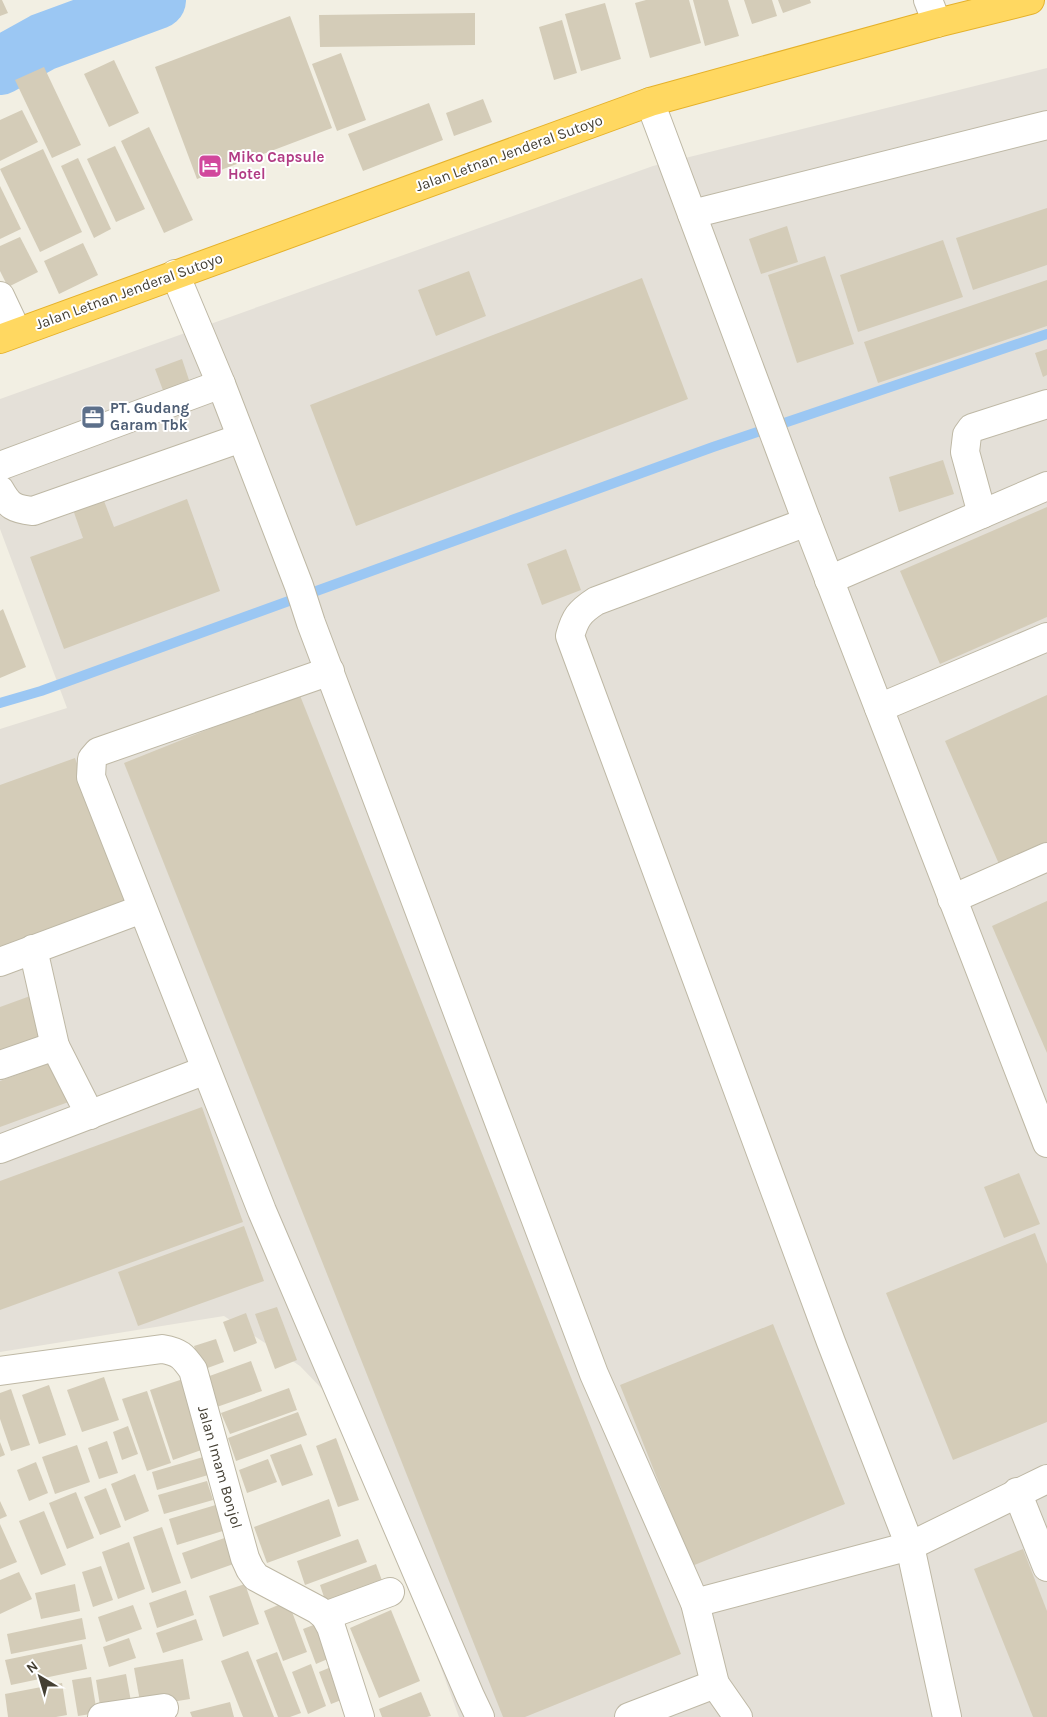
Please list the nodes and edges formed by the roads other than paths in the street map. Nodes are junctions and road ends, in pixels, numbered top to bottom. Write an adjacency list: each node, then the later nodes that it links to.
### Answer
1 (1030, 0): 2 (highway, Jalan Letnan Jenderal Sutoyo)
2 (932, 12): 3 (highway, Jalan Letnan Jenderal Sutoyo)
3 (650, 102): 5 (street); 6 (highway, Jalan Letnan Jenderal Sutoyo)
4 (1047, 125): 5 (street)
5 (692, 214): 16 (street)
6 (175, 274): 8 (highway, Jalan Letnan Jenderal Sutoyo); 9 (street)
7 (0, 296): 8 (street)
8 (9, 336)
9 (220, 384): 11 (street); 12 (street)
10 (1047, 404): 15 (street)
11 (241, 438): 14 (street); 19 (street)
12 (0, 466)
13 (1047, 486): 15 (street)
14 (0, 490)
15 (982, 514): 17 (street)
16 (807, 522): 17 (street); 35 (street)
17 (829, 580): 20 (street)
18 (1047, 637): 20 (street)
19 (330, 671): 23 (street); 38 (street)
20 (879, 708): 22 (street)
21 (1047, 857): 22 (street)
22 (952, 898): 30 (street)
23 (142, 909): 24 (street); 28 (street)
24 (33, 949): 25 (street); 26 (street)
25 (0, 962)
26 (55, 1046): 27 (street); 29 (street)
27 (0, 1065)
28 (206, 1070): 29 (street); 44 (street)
29 (90, 1115): 31 (street)
30 (1047, 1143)
31 (0, 1149)
32 (0, 1371): 39 (street, Jalan Imam Bonjol)
33 (1047, 1479): 34 (street)
34 (1018, 1492): 35 (street); 36 (street)
35 (910, 1546): 38 (street); 47 (street)
36 (1047, 1568)
37 (390, 1592): 39 (street)
38 (695, 1603): 40 (street)
39 (325, 1616): 43 (street)
40 (715, 1684): 45 (street); 46 (street)
41 (164, 1708): 42 (street)
42 (102, 1717)
43 (360, 1717)
44 (480, 1717)
45 (629, 1717)
46 (738, 1717)
47 (947, 1717)

